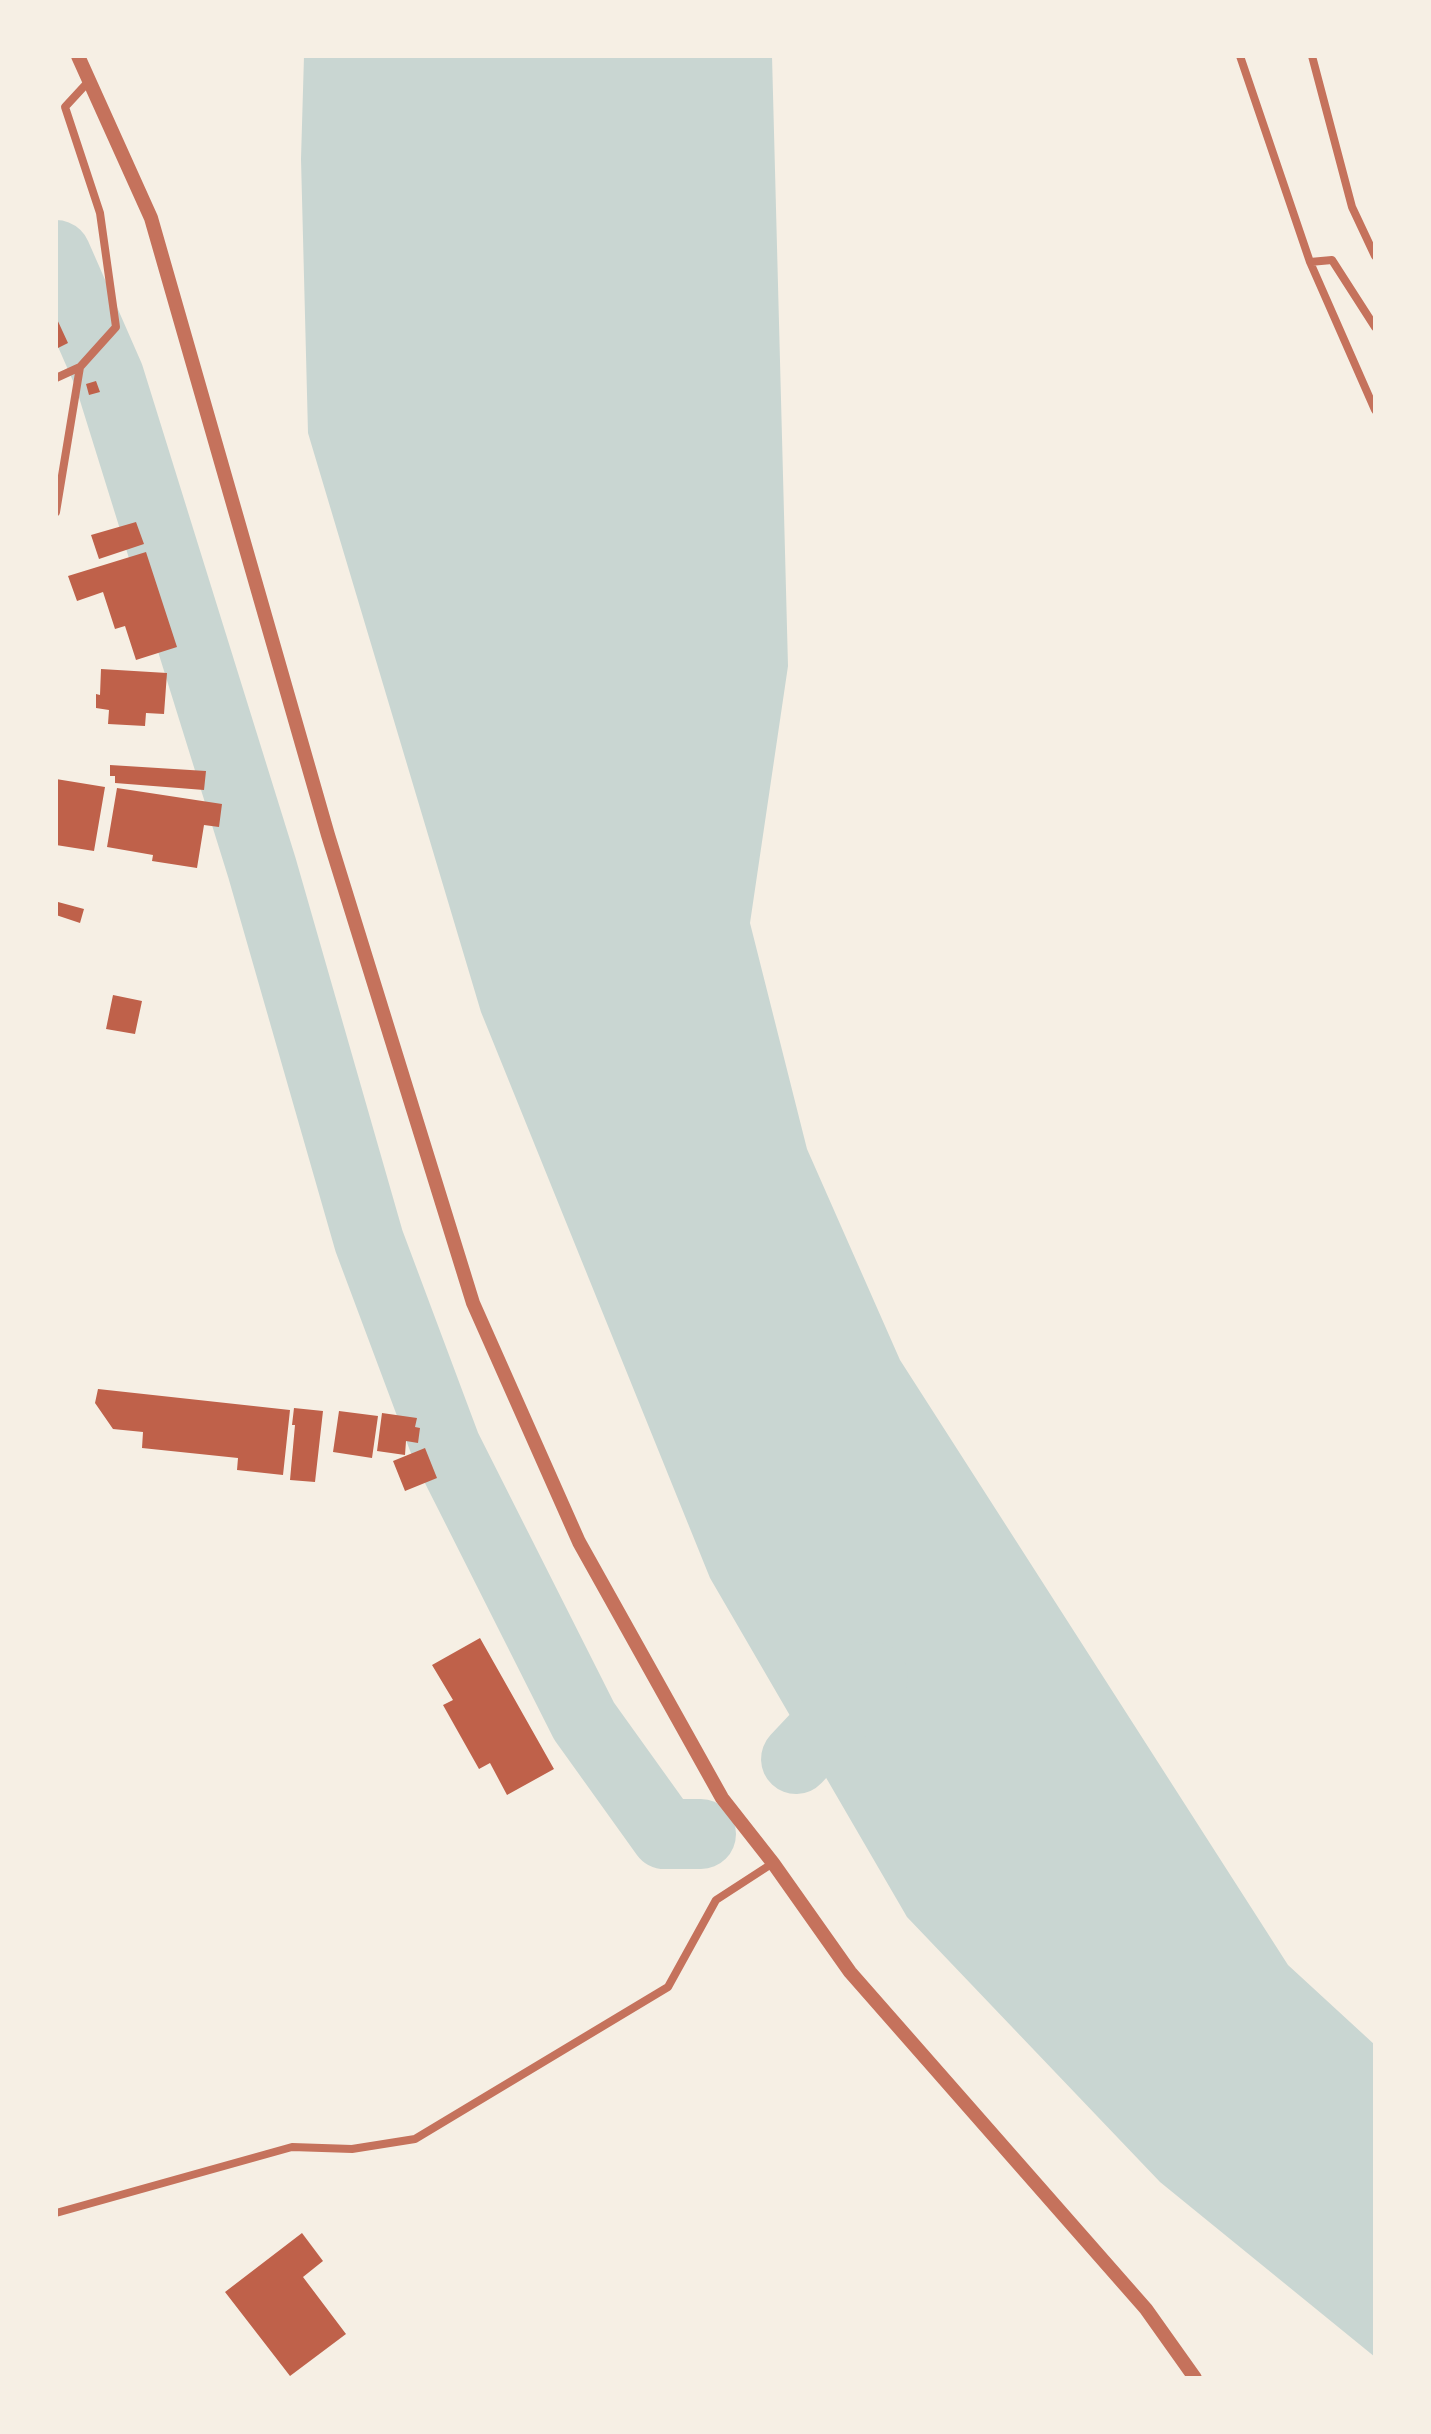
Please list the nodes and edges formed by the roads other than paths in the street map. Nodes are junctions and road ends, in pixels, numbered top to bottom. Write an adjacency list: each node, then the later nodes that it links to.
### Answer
1 (78, 56): 4 (street)
2 (1240, 56): 6 (street)
3 (1312, 56): 5 (street)
4 (89, 81): 8 (street); 12 (street)
5 (1375, 256)
6 (1310, 262): 7 (street); 10 (street)
7 (1375, 327)
8 (80, 367): 9 (street); 11 (street)
9 (56, 378)
10 (1375, 410)
11 (56, 512)
12 (773, 1863): 13 (street); 14 (street)
13 (56, 2213)
14 (1195, 2378)

